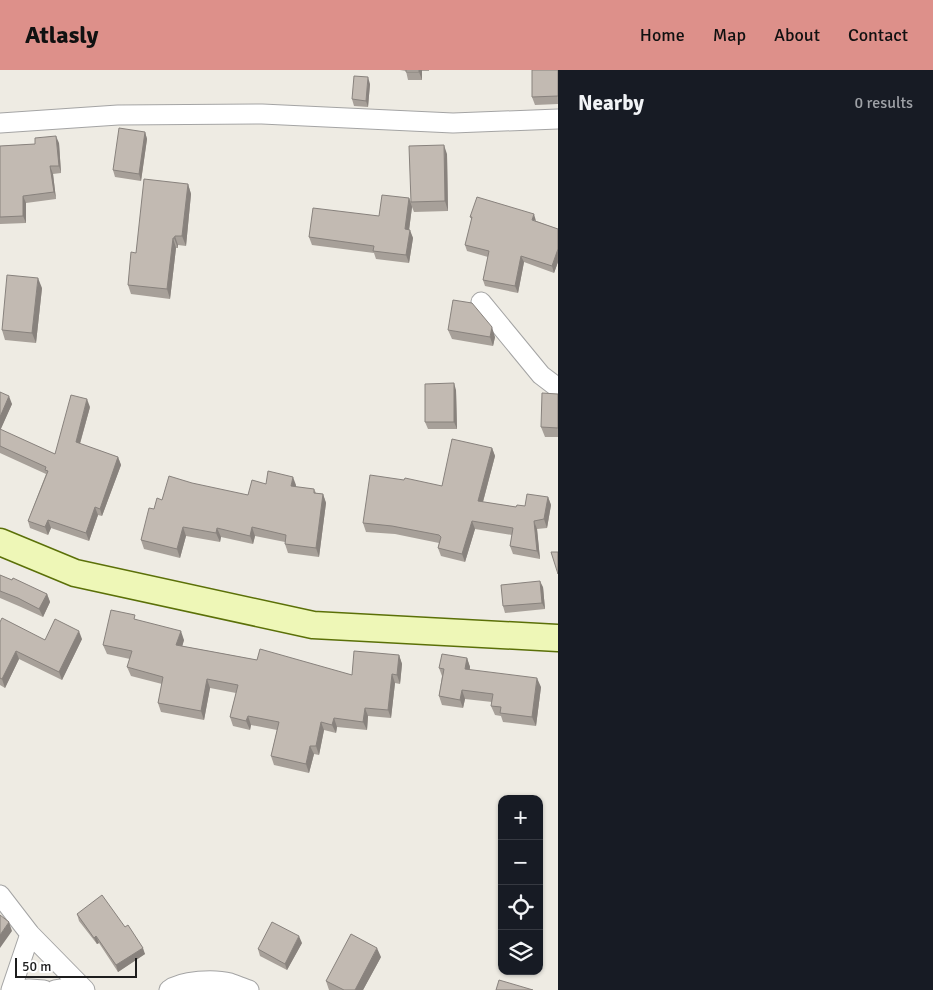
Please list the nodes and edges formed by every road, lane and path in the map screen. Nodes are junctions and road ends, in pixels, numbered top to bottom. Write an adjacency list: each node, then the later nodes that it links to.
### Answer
1 (558, 119): 2 (street)
2 (0, 123)
3 (481, 302): 4 (street)
4 (558, 388)
5 (0, 542): 6 (main road)
6 (558, 638)
7 (0, 895): 8 (street)
8 (30, 934): 9 (street); 10 (street)
9 (83, 988): 13 (street)
10 (11, 990)
11 (20, 990): 12 (street)
12 (44, 990)
13 (55, 990)
14 (169, 990): 15 (street)
15 (249, 990)

